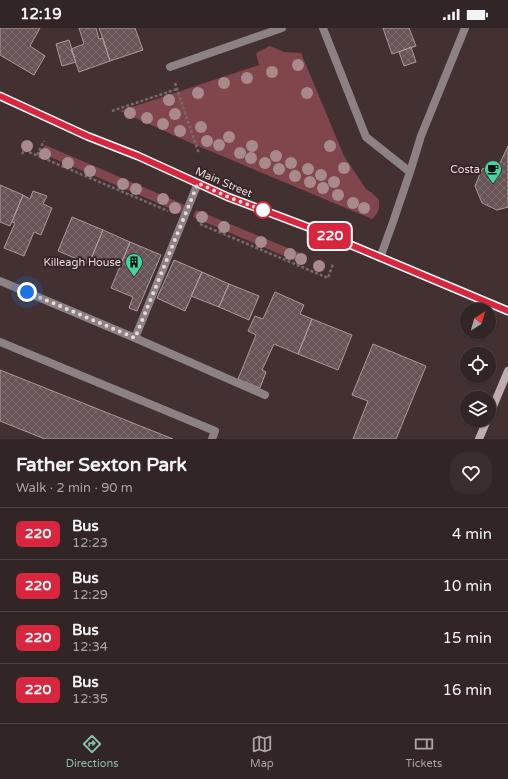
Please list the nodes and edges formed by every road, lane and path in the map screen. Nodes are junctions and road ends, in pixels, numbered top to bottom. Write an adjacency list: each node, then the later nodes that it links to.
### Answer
1 (282, 28): 4 (street)
2 (323, 28): 12 (street)
3 (465, 28): 12 (street)
4 (170, 67)
5 (175, 83): 6 (path)
6 (177, 88): 8 (path); 10 (path)
7 (0, 96): 13 (main road, Main Street)
8 (112, 112)
9 (44, 141): 11 (path)
10 (199, 154)
11 (37, 155)
12 (410, 172): 14 (street)
13 (198, 183): 14 (main road, Main Street); 17 (street)
14 (380, 258): 16 (main road, Main Street)
15 (0, 281): 17 (street)
16 (508, 310)
17 (135, 338): 20 (street)
18 (0, 342): 23 (street)
19 (508, 371): 21 (main road)
20 (265, 396)
21 (496, 399)
22 (484, 427): 24 (main road)
23 (212, 439)
24 (480, 439)

